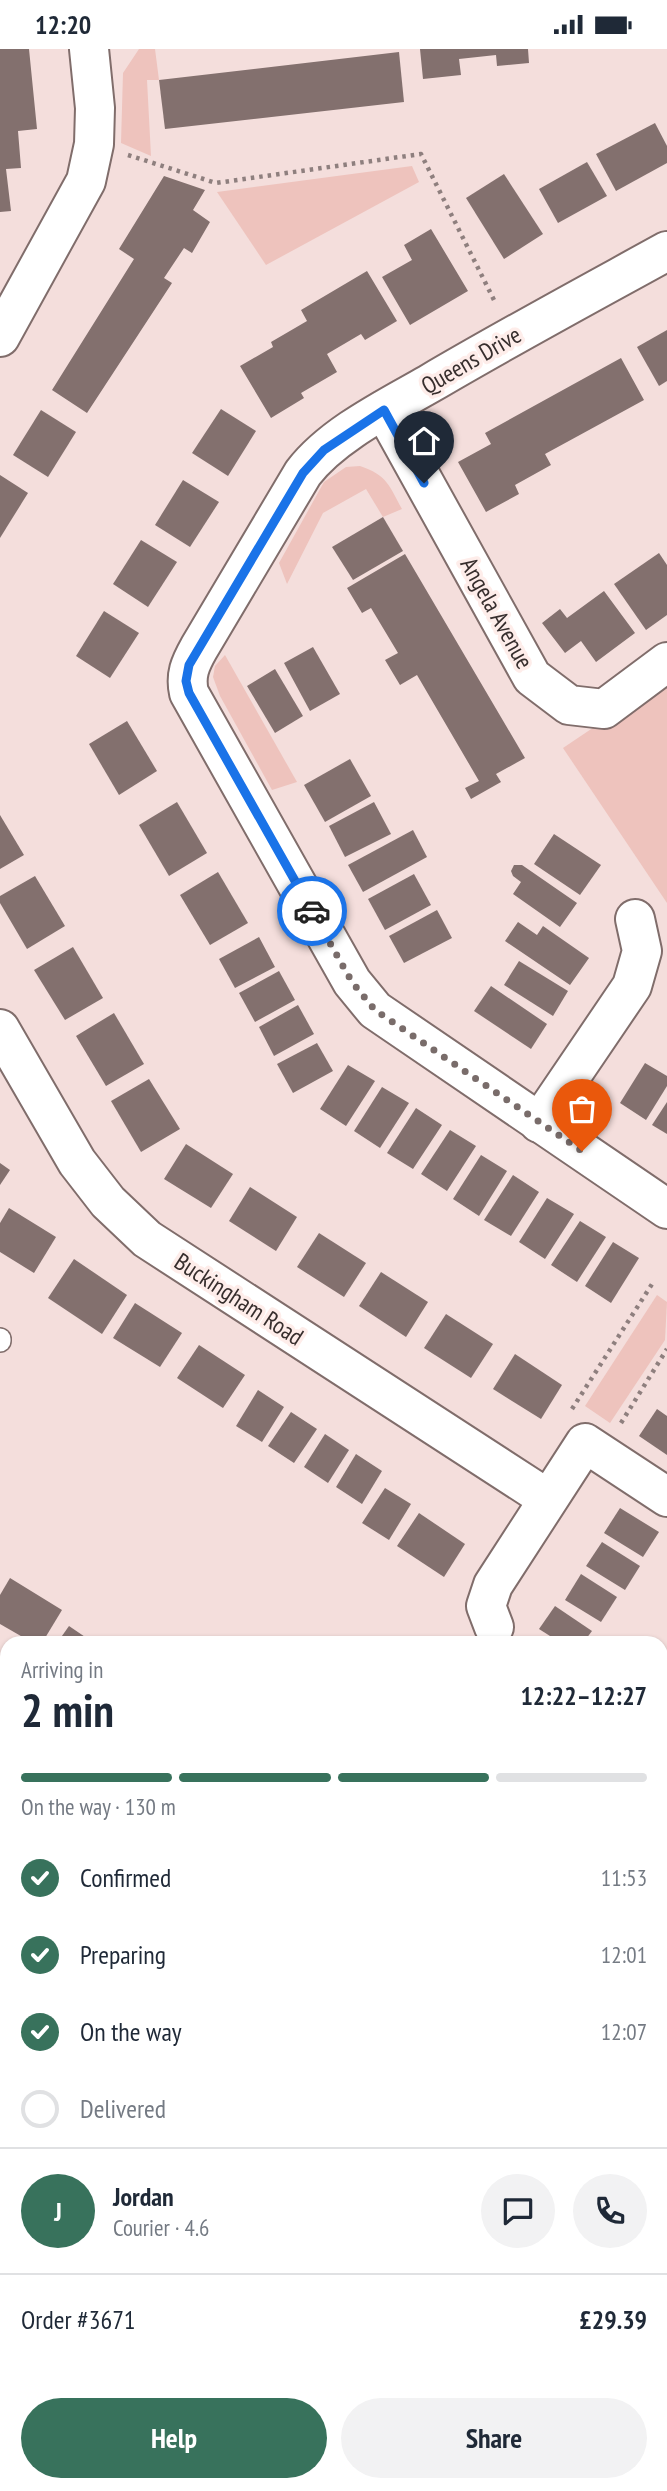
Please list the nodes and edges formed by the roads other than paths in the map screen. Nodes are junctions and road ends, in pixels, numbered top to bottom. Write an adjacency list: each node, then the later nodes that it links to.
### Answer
1 (89, 49): 3 (street)
2 (667, 251): 4 (street, Queens Drive)
3 (0, 337)
4 (384, 410): 5 (street, Angela Avenue); 8 (street, Queens Drive)
5 (667, 662)
6 (635, 919): 8 (street)
7 (0, 1029): 11 (street, Buckingham Road)
8 (539, 1123): 9 (street, Queens Drive)
9 (667, 1209)
10 (667, 1497): 11 (street)
11 (548, 1499): 12 (street)
12 (494, 1627)

